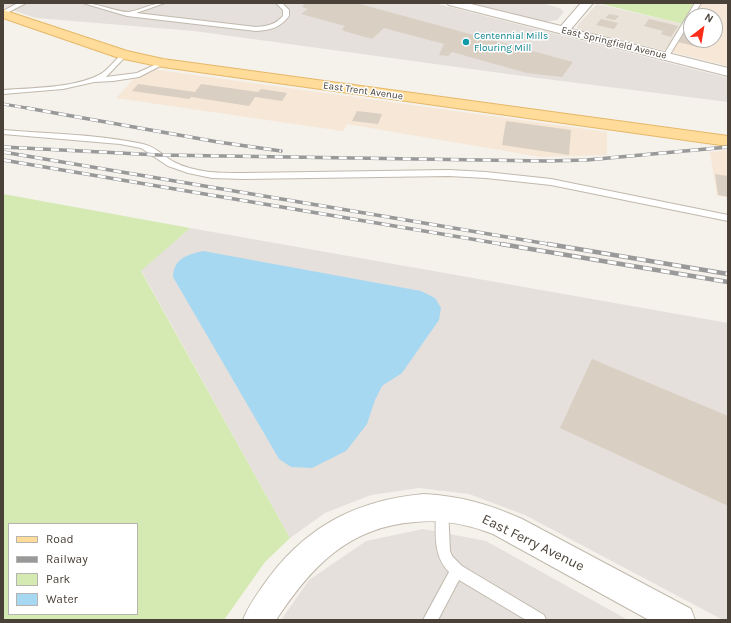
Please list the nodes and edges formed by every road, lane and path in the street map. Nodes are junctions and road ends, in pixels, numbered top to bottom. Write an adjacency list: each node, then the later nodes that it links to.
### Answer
1 (23, 3): 8 (lane)
2 (86, 3): 9 (lane)
3 (162, 3): 9 (lane)
4 (279, 3): 9 (lane)
5 (452, 3): 10 (street, East Springfield Avenue)
6 (588, 3): 10 (street)
7 (698, 3): 12 (lane)
8 (3, 14): 11 (main road, East Trent Avenue)
9 (127, 14)
10 (563, 31): 12 (street, East Springfield Avenue)
11 (124, 55): 13 (main road, East Trent Avenue); 15 (lane)
12 (666, 56): 14 (street, East Springfield Avenue)
13 (163, 63): 15 (lane); 18 (main road, East Trent Avenue)
14 (728, 72)
15 (94, 80): 16 (lane)
16 (3, 92)
17 (3, 132): 19 (lane)
18 (728, 141)
19 (728, 218)
20 (442, 508): 21 (lane); 22 (street, East Ferry Avenue); 25 (street, East Ferry Avenue)
21 (457, 571): 23 (lane); 24 (lane)
22 (258, 620)
23 (430, 620)
24 (539, 620)
25 (680, 620)

